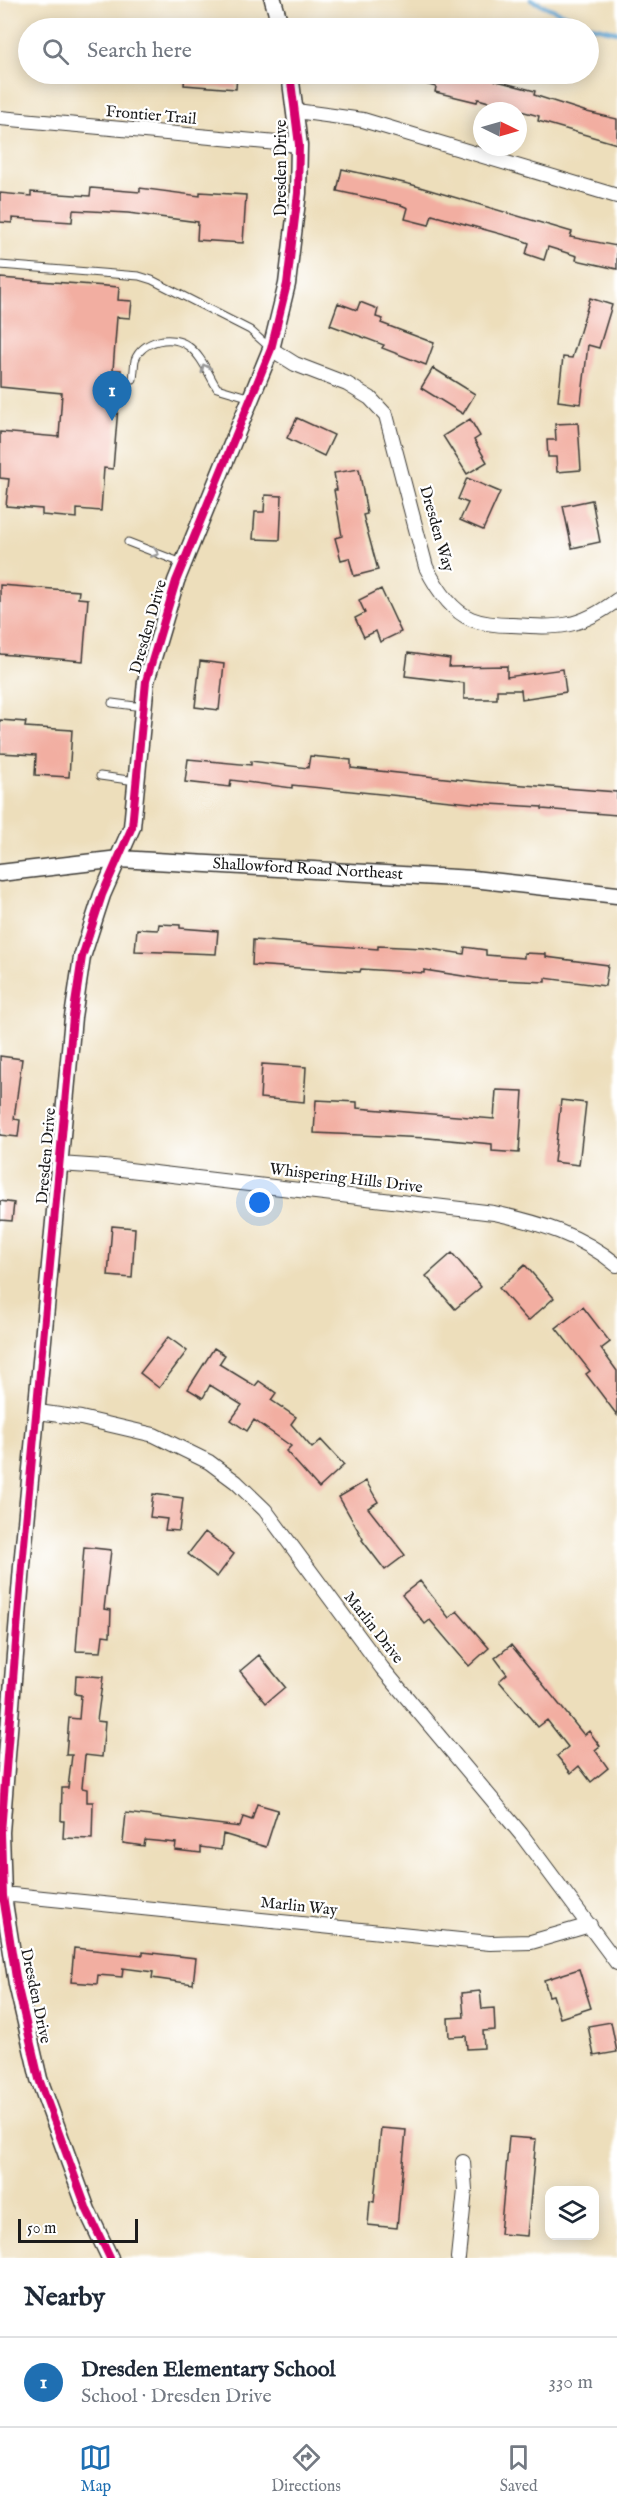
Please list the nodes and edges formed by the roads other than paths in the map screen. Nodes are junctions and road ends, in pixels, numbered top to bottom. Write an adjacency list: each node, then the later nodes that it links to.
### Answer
1 (273, 0): 2 (street)
2 (278, 18)
3 (292, 84): 4 (street, Dresden Drive)
4 (296, 111): 6 (street, Dresden Drive); 7 (street)
5 (0, 118): 6 (street, Frontier Trail)
6 (299, 146): 9 (street, Dresden Drive)
7 (617, 196)
8 (0, 265): 9 (lane)
9 (271, 349): 11 (street, Dresden Drive); 14 (street, Dresden Way)
10 (134, 379): 11 (lane, one-way to 10)
11 (251, 398): 13 (street, Dresden Drive)
12 (128, 542): 13 (lane, one-way to 13)
13 (183, 563): 16 (street, Dresden Drive)
14 (617, 600)
15 (112, 703): 16 (lane)
16 (143, 707): 18 (street, Dresden Drive)
17 (100, 776): 18 (lane)
18 (136, 781): 19 (street, Dresden Drive)
19 (119, 859): 20 (street, Shallowford Road Northeast); 21 (street, Shallowford Road Northeast); 22 (street, Dresden Drive)
20 (0, 873)
21 (617, 895)
22 (59, 1164): 23 (street, Whispering Hills Drive); 24 (street, Dresden Drive)
23 (617, 1265)
24 (38, 1412): 25 (street, Dresden Drive); 26 (street, Marlin Drive)
25 (3, 1896): 26 (street, Marlin Way); 29 (street, Dresden Drive)
26 (590, 1924): 27 (street, Marlin Drive)
27 (617, 1963)
28 (463, 2162): 30 (street)
29 (110, 2258)
30 (458, 2258)

